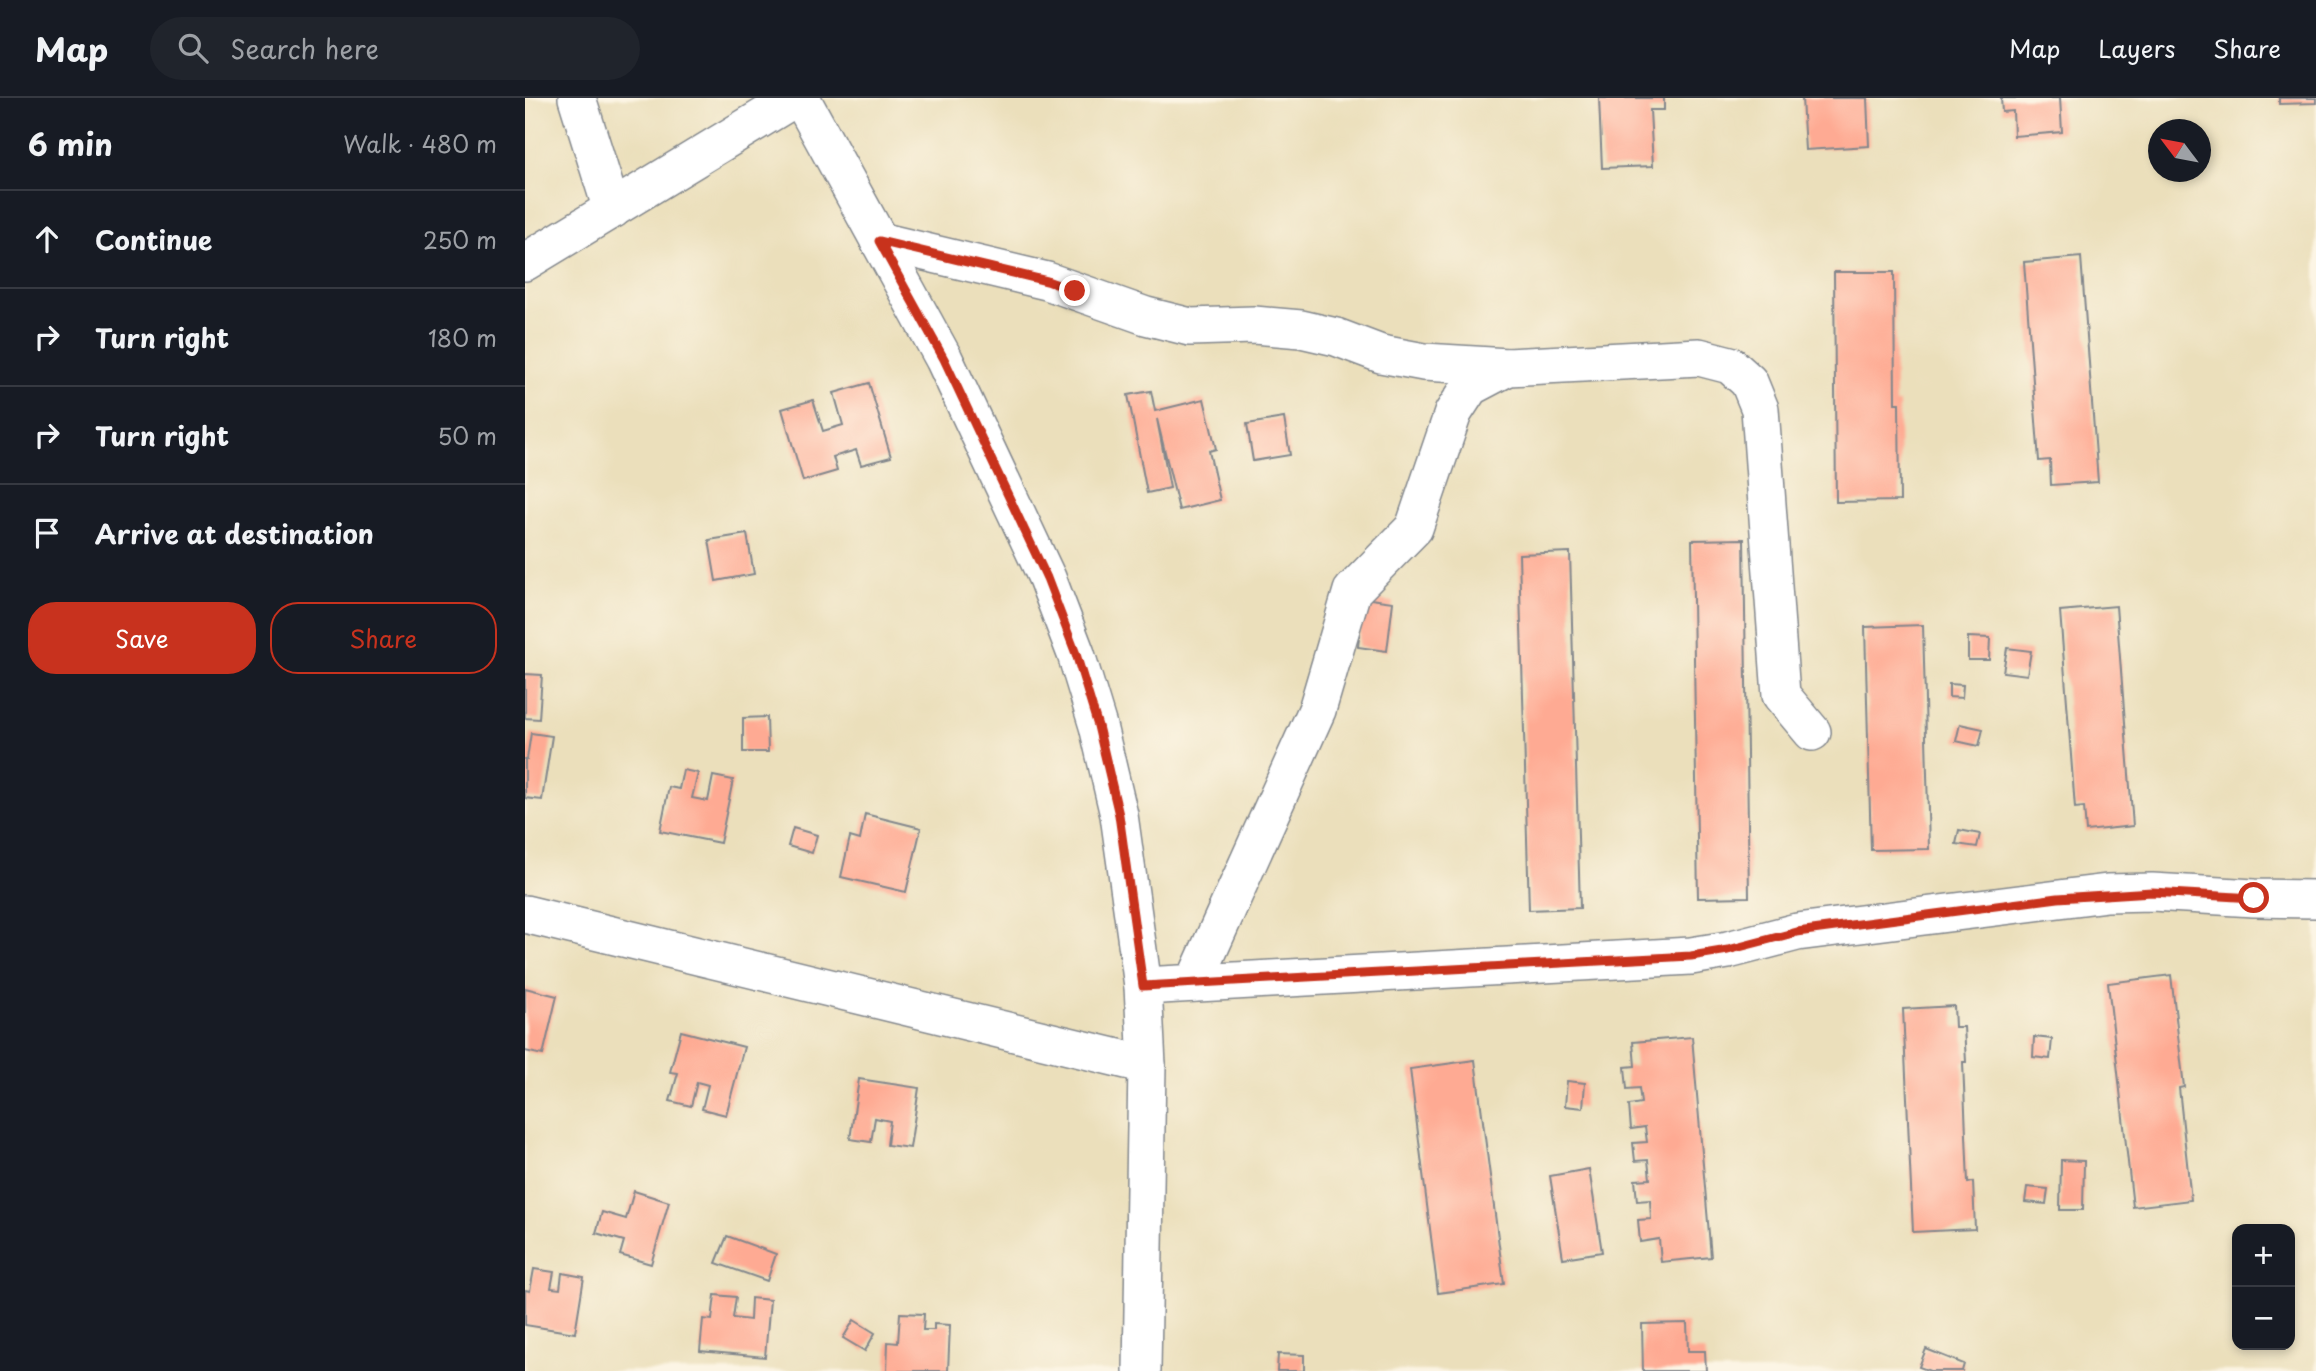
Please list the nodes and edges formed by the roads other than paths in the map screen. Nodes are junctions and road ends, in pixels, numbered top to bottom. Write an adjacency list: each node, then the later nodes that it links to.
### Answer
1 (577, 98): 4 (street)
2 (795, 98): 4 (street)
3 (801, 98): 5 (street)
4 (612, 210): 6 (street)
5 (879, 241): 7 (street); 12 (street)
6 (525, 262)
7 (1508, 367): 8 (street); 11 (street)
8 (1812, 732)
9 (2316, 899): 11 (street)
10 (525, 914): 13 (street)
11 (1193, 983): 12 (street)
12 (1143, 986): 13 (street)
13 (1147, 1065): 14 (street)
14 (1142, 1371)

